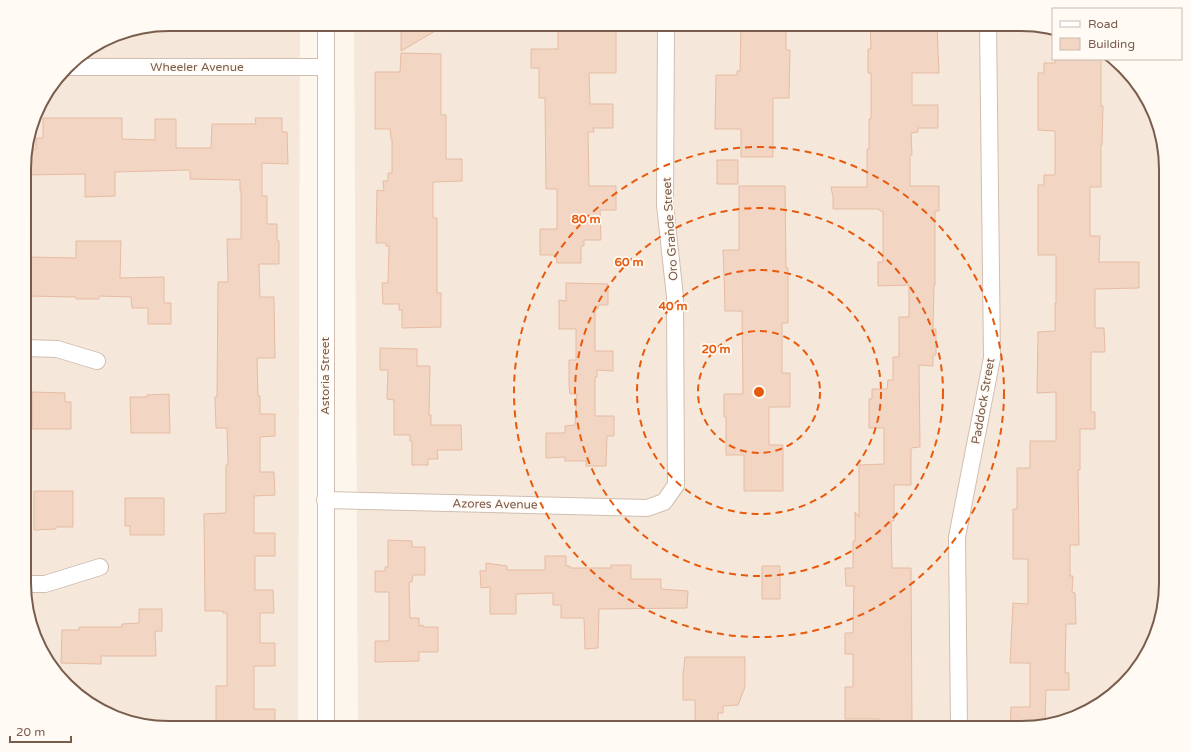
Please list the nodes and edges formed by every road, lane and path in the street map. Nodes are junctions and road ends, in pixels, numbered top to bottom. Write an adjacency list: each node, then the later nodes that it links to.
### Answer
1 (326, 31): 5 (street, Astoria Street)
2 (666, 31): 9 (street, Oro Grande Street)
3 (988, 31): 13 (street, Paddock Street)
4 (76, 67): 5 (street, Wheeler Avenue)
5 (326, 67): 8 (street, Astoria Street)
6 (31, 348): 7 (street)
7 (97, 361)
8 (325, 500): 9 (street, Azores Avenue); 12 (street, Astoria Street)
9 (664, 502)
10 (100, 567): 11 (street)
11 (31, 584)
12 (326, 721)
13 (959, 721)

